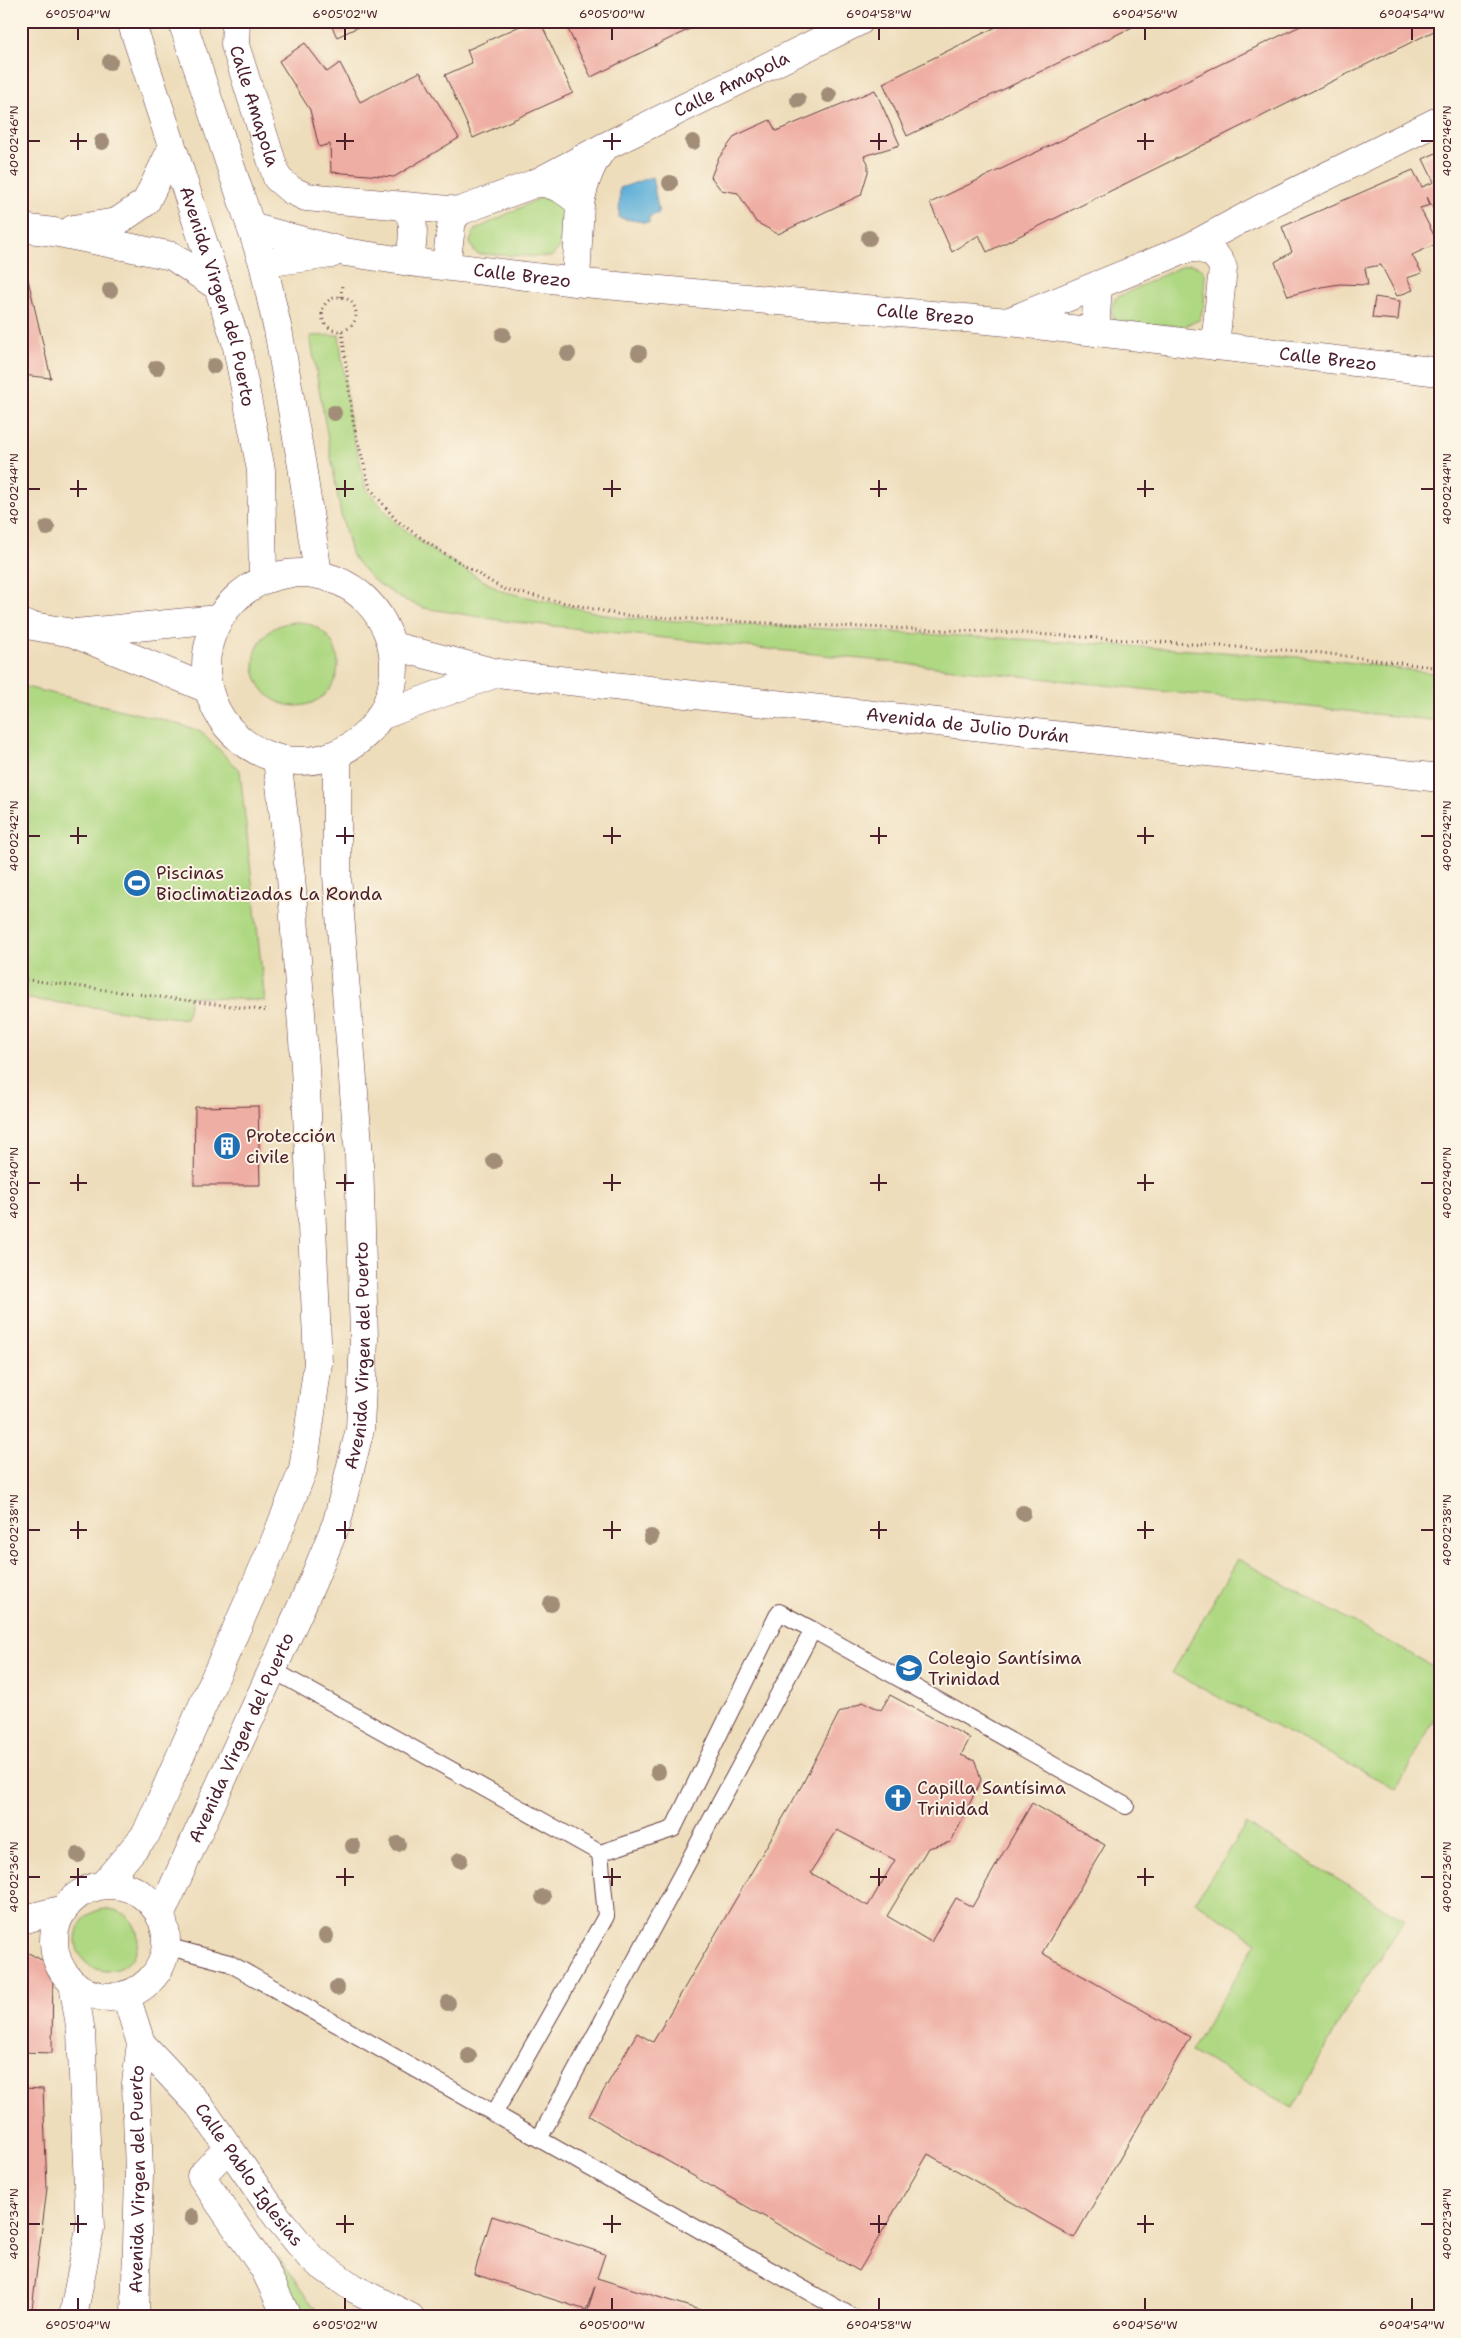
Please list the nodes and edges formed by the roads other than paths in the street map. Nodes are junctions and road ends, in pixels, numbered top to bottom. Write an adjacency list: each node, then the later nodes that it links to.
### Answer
1 (131, 21): 7 (street, Avenida Virgen del Puerto)
2 (182, 21): 13 (street)
3 (236, 21): 10 (street, Calle Amapola)
4 (860, 21): 6 (street, Calle Amapola)
5 (1440, 120): 11 (street)
6 (604, 147): 8 (street, Calle Amapola); 9 (street, Calle Amapola)
7 (172, 148): 15 (street); 24 (street, Avenida Virgen del Puerto)
8 (536, 183): 9 (street); 12 (street, Calle Amapola)
9 (580, 203): 22 (street, Calle Amapola)
10 (401, 206): 12 (street, Calle Amapola); 18 (street)
11 (1262, 208): 16 (street); 21 (street)
12 (460, 211): 20 (street)
13 (251, 226): 17 (street); 19 (street)
14 (21, 228): 15 (street)
15 (54, 232): 24 (street)
16 (1188, 248): 21 (street); 23 (street)
17 (345, 252): 18 (street, Calle Brezo); 19 (street)
18 (410, 262): 20 (street, Calle Brezo)
19 (263, 263): 29 (street)
20 (446, 265): 22 (street, Calle Brezo)
21 (1223, 268): 27 (street)
22 (576, 281): 25 (street, Calle Brezo)
23 (1098, 285): 25 (street); 26 (street)
24 (218, 286): 30 (street, Avenida Virgen del Puerto)
25 (1005, 323): 26 (street, Calle Brezo)
26 (1095, 332): 27 (street, Calle Brezo)
27 (1215, 346): 28 (street, Calle Brezo)
28 (1440, 372)
29 (318, 574): 30 (street); 34 (street)
30 (263, 580): 31 (street)
31 (218, 619): 33 (street); 36 (street)
32 (21, 624): 33 (street)
33 (73, 633): 36 (street)
34 (393, 646): 35 (street, Avenida de Julio Durán); 37 (street)
35 (497, 673): 37 (street, Avenida de Julio Durán); 40 (street, Avenida de Julio Durán)
36 (208, 690): 39 (street)
37 (383, 715): 38 (street)
38 (337, 754): 39 (street); 42 (street, Avenida Virgen del Puerto)
39 (278, 759): 45 (street, Avenida Virgen del Puerto)
40 (1440, 778)
41 (813, 1630): 43 (lane); 44 (lane); 56 (lane)
42 (271, 1669): 44 (lane); 47 (street, Avenida Virgen del Puerto)
43 (1126, 1806)
44 (600, 1853): 55 (lane)
45 (103, 1885): 46 (street); 47 (street)
46 (64, 1909): 48 (street); 50 (street)
47 (160, 1916): 51 (street)
48 (21, 1920)
49 (21, 1934): 50 (street)
50 (53, 1945): 52 (street)
51 (166, 1946): 53 (street); 55 (lane)
52 (73, 1983): 53 (street); 58 (street)
53 (126, 1996): 54 (street, Calle Pablo Iglesias)
54 (141, 2043): 57 (street, Calle Pablo Iglesias); 59 (street, Avenida Virgen del Puerto)
55 (494, 2114): 56 (lane)
56 (539, 2139): 62 (lane)
57 (228, 2148): 60 (street); 61 (street, Calle Pablo Iglesias)
58 (73, 2317)
59 (135, 2317)
60 (287, 2317)
61 (410, 2317)
62 (853, 2317)

